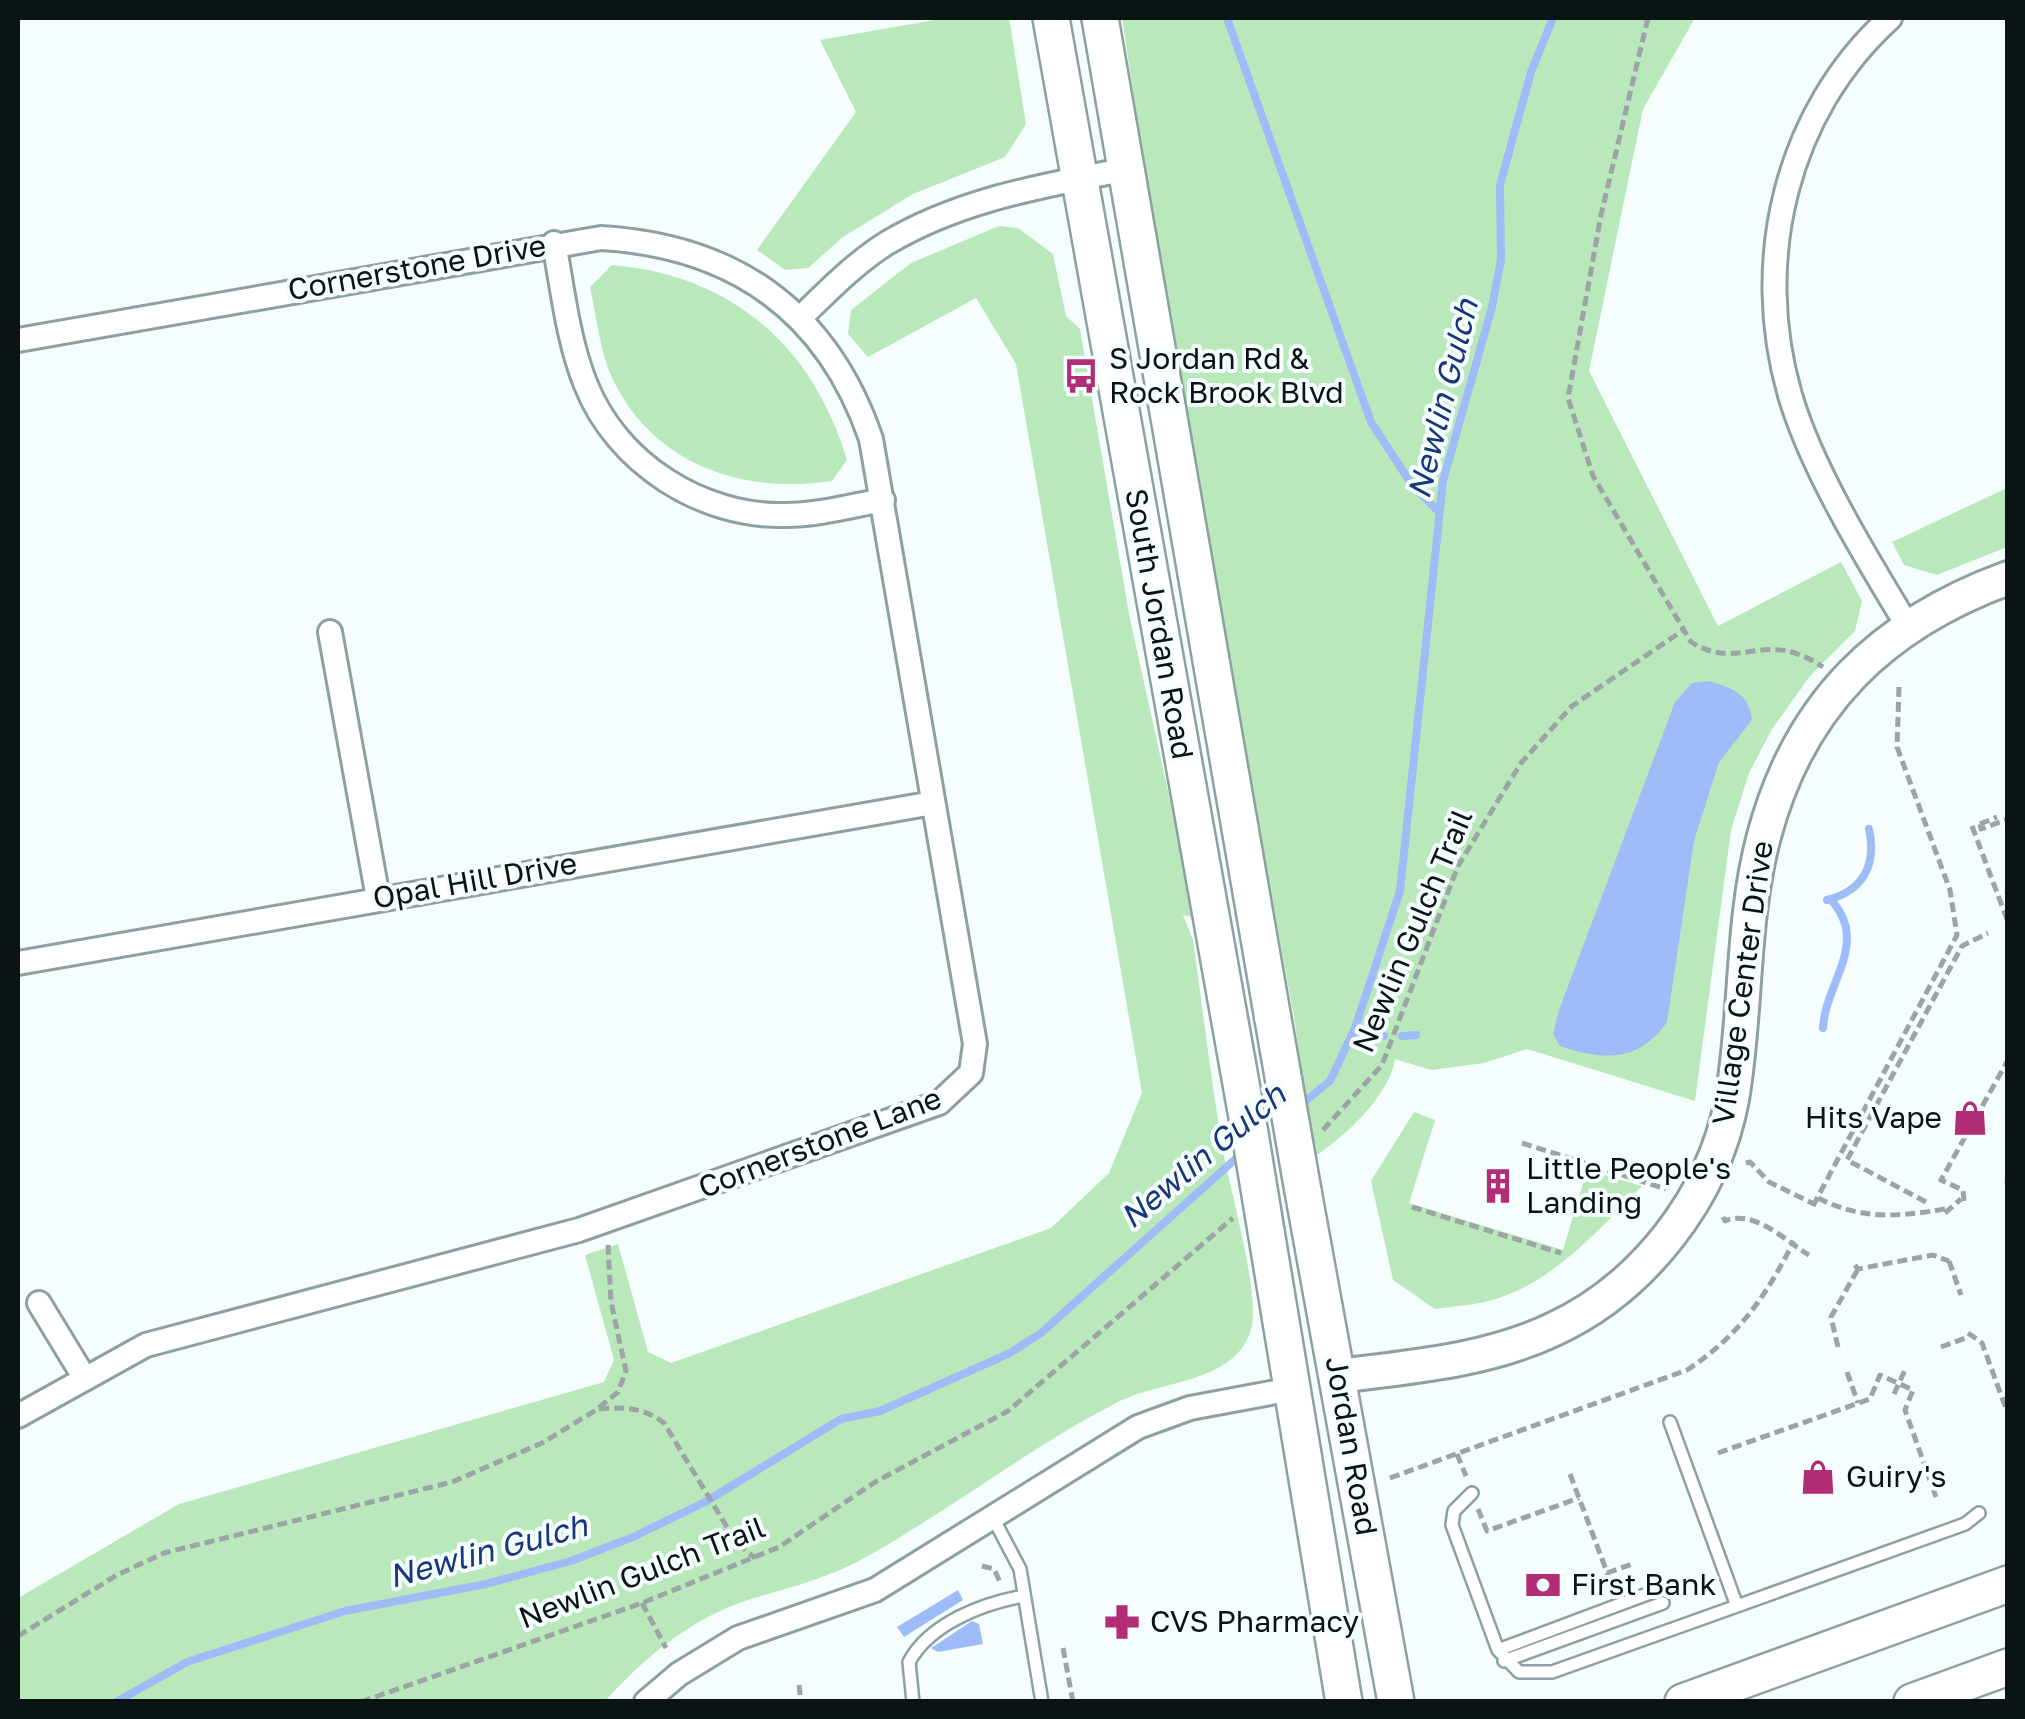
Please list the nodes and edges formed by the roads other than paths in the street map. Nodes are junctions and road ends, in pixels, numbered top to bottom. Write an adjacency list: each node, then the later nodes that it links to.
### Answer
1 (1051, 18): 5 (main road, South Jordan Road)
2 (1100, 18): 4 (main road, South Jordan Road)
3 (1890, 18): 11 (street)
4 (1127, 169): 5 (street); 16 (main road, South Jordan Road, bridge)
5 (1079, 178): 7 (street); 17 (main road, South Jordan Road, bridge)
6 (554, 244): 7 (street, Cornerstone Drive); 8 (street, Cornerstone Drive); 9 (street)
7 (800, 318): 9 (street, Cornerstone Lane)
8 (18, 340)
9 (883, 500): 13 (street, Cornerstone Lane)
10 (2008, 578): 11 (street, Village Center Drive)
11 (1907, 625): 20 (street, Village Center Drive)
12 (330, 632): 14 (street)
13 (933, 803): 14 (street, Opal Hill Drive); 21 (street, Cornerstone Lane)
14 (378, 898): 15 (street, Opal Hill Drive)
15 (18, 963)
16 (1303, 1190): 20 (main road, Jordan Road)
17 (1255, 1219): 18 (main road, Jordan Road)
18 (1278, 1302): 20 (main road); 22 (main road, Jordan Road)
19 (40, 1303): 21 (street)
20 (1338, 1376): 39 (main road, Jordan Road)
21 (84, 1377): 23 (street, Cornerstone Lane)
22 (1292, 1390): 27 (street); 38 (main road, Jordan Road)
23 (18, 1416)
24 (1670, 1422): 32 (lane)
25 (1472, 1492): 33 (lane)
26 (1979, 1513): 32 (lane)
27 (992, 1516): 30 (lane); 35 (street)
28 (2008, 1584): 40 (main road)
29 (1658, 1590): 33 (lane)
30 (1024, 1596): 36 (lane); 37 (lane)
31 (1663, 1603): 33 (lane)
32 (1738, 1606): 33 (lane)
33 (1501, 1655)
34 (2008, 1667): 41 (main road)
35 (646, 1702)
36 (913, 1702)
37 (1042, 1702)
38 (1344, 1702)
39 (1396, 1702)
40 (1684, 1702)
41 (1912, 1702)

